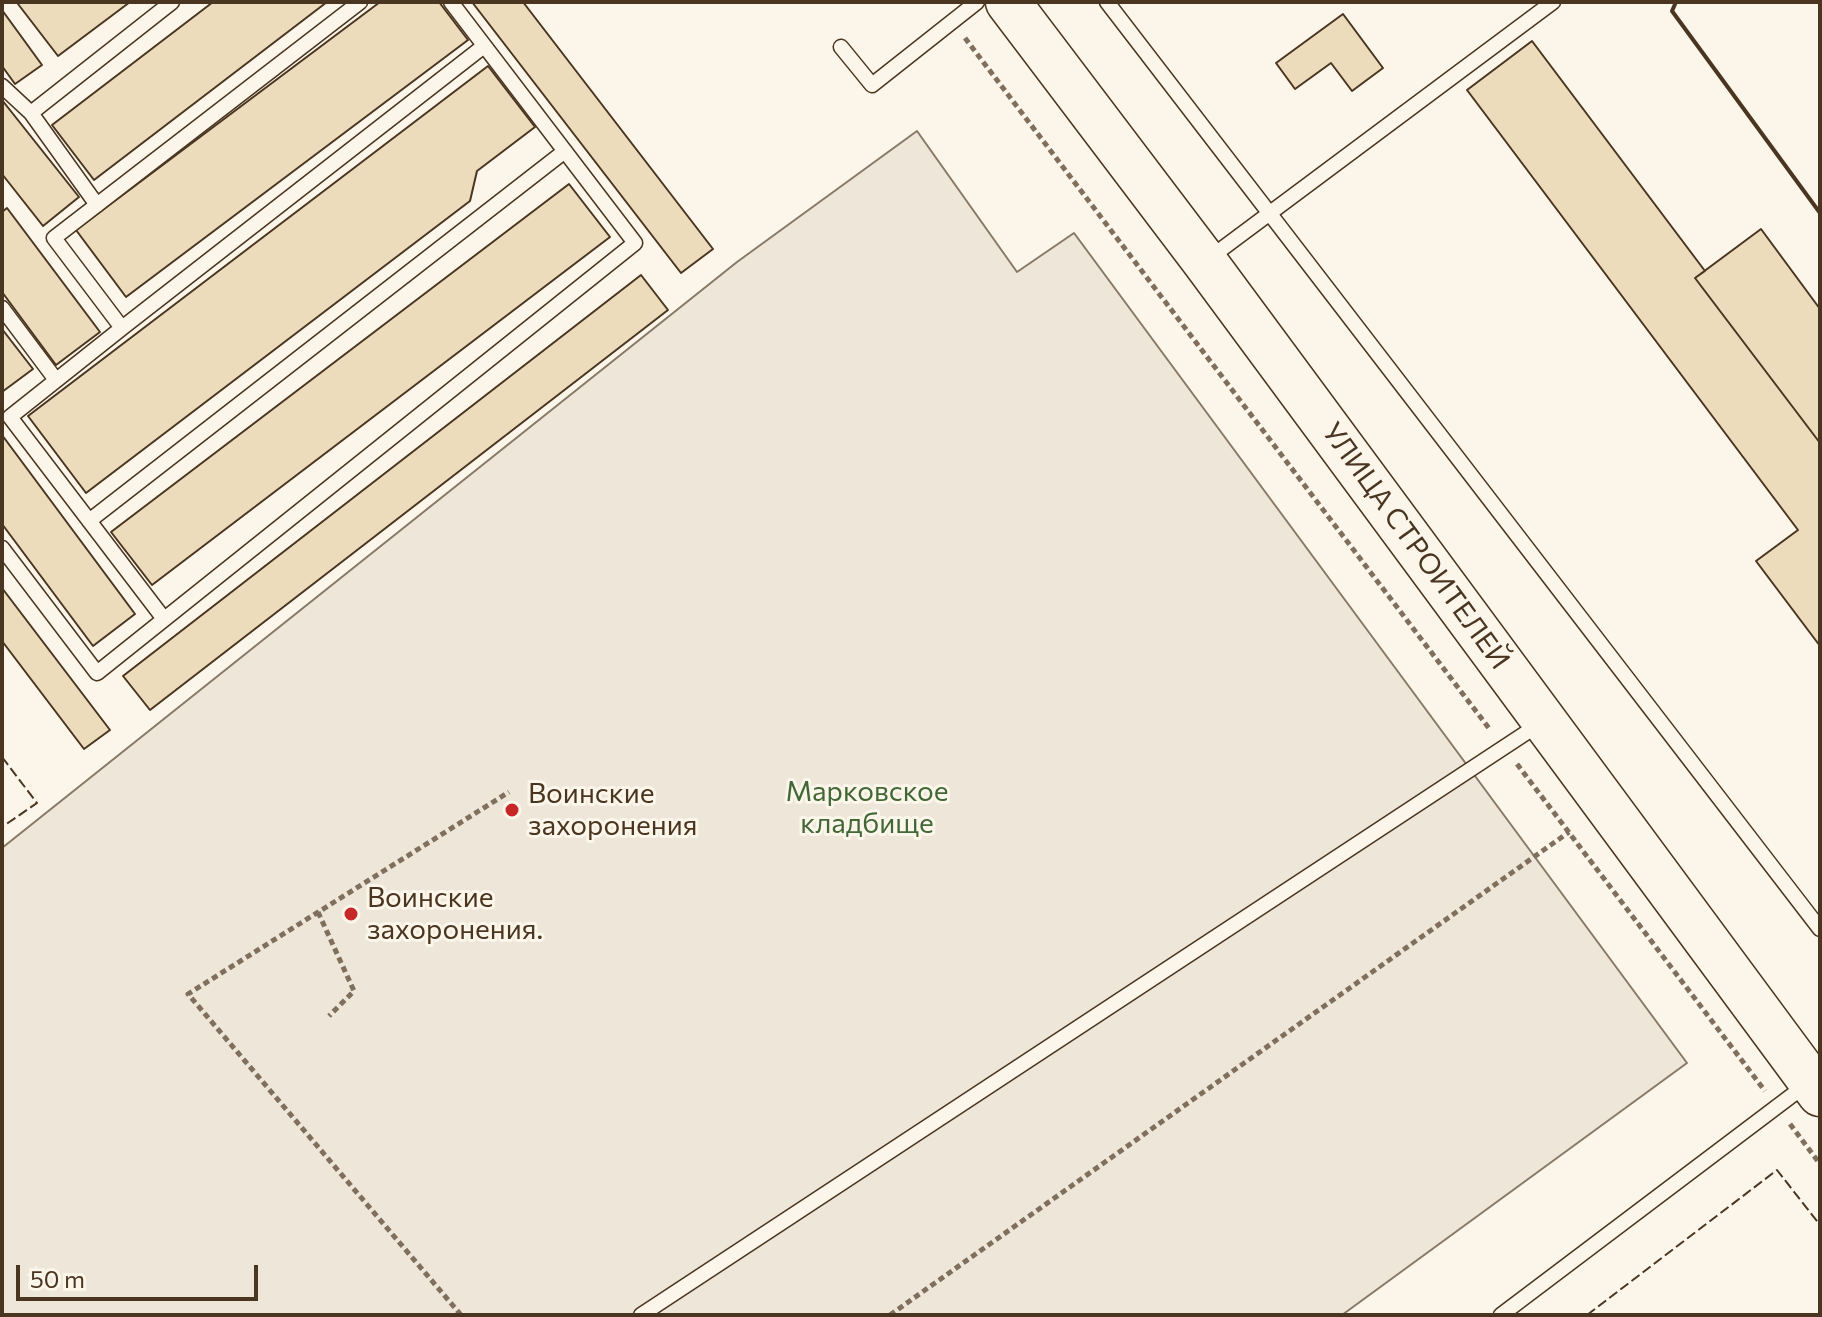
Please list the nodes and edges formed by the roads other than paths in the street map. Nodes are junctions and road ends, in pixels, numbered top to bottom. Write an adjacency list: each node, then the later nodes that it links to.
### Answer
1 (172, 2): 11 (lane)
2 (360, 2): 13 (lane)
3 (451, 2): 8 (lane)
4 (977, 2): 9 (lane)
5 (1008, 2): 15 (main road, УЛИЦА СТРОИТЕЛЕЙ)
6 (1107, 2): 14 (lane)
7 (1553, 2): 14 (lane)
8 (484, 46): 12 (lane); 17 (lane)
9 (841, 47)
10 (2, 86): 11 (lane)
11 (31, 113): 13 (lane)
12 (565, 151): 20 (lane); 22 (lane)
13 (97, 205): 17 (lane)
14 (1270, 214): 15 (lane); 24 (lane)
15 (1205, 262): 23 (main road, УЛИЦА СТРОИТЕЛЕЙ)
16 (2, 308): 18 (lane)
17 (122, 328): 18 (lane)
18 (56, 380): 19 (lane)
19 (6, 412): 20 (lane)
20 (89, 521): 22 (lane)
21 (2, 548): 22 (lane)
22 (164, 619)
23 (1545, 721): 25 (main road, УЛИЦА СТРОИТЕЛЕЙ); 26 (lane)
24 (1820, 929)
25 (1803, 1094): 27 (lane)
26 (641, 1315)
27 (1501, 1315)

